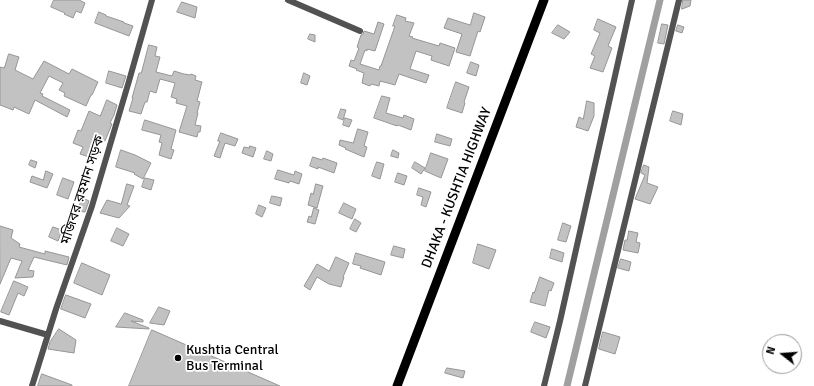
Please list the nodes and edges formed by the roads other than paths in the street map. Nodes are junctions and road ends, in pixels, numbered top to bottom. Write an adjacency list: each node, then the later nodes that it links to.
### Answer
1 (152, 0): 8 (street, মজিবর রহমান সড়ক)
2 (288, 0): 6 (street)
3 (544, 0): 10 (main road, DHAKA - KUSHTIA HIGHWAY)
4 (632, 0): 11 (street)
5 (679, 0): 12 (street)
6 (360, 31)
7 (0, 321): 8 (street)
8 (48, 335): 9 (street, মজিবর রহমান সড়ক)
9 (32, 386)
10 (397, 386)
11 (544, 386)
12 (585, 386)

